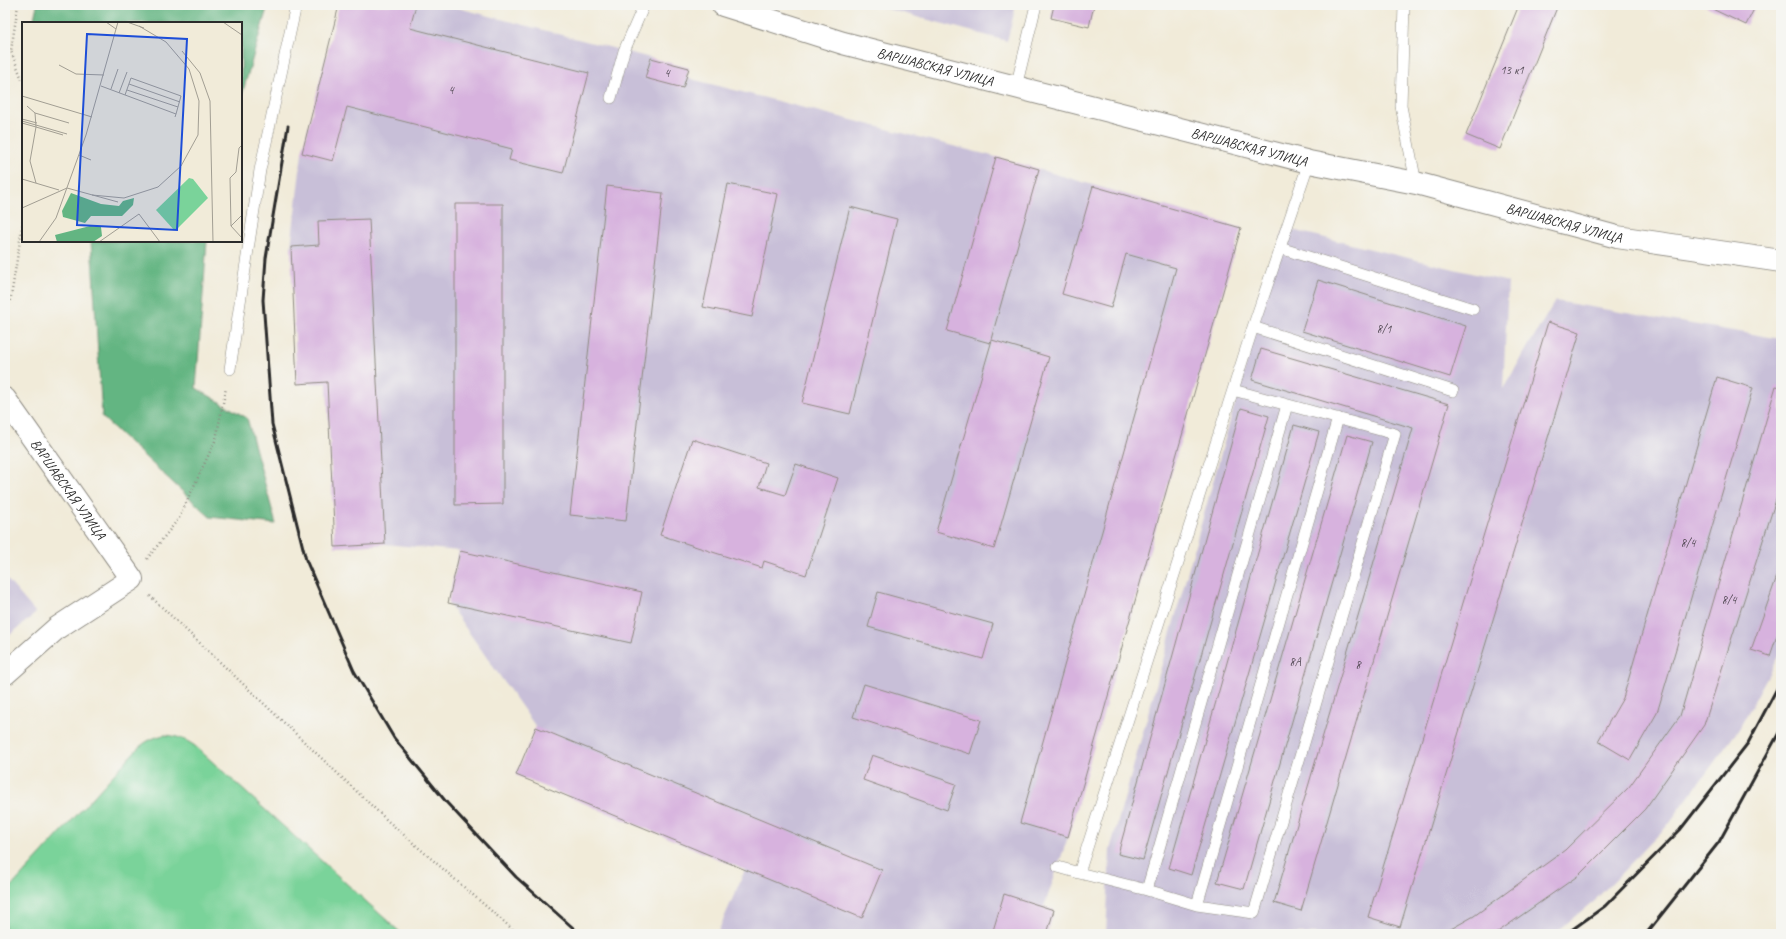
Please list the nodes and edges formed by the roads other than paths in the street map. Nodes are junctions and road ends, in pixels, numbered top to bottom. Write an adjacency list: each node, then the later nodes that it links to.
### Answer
1 (296, 5): 14 (lane)
2 (644, 5): 7 (lane)
3 (723, 5): 6 (street, ВАРШАВСКАЯ УЛИЦА)
4 (1036, 5): 6 (lane)
5 (1404, 5): 9 (lane)
6 (1016, 87): 8 (street, ВАРШАВСКАЯ УЛИЦА)
7 (611, 98)
8 (1309, 162): 9 (street, ВАРШАВСКАЯ УЛИЦА); 10 (lane)
9 (1416, 183): 11 (street, ВАРШАВСКАЯ УЛИЦА)
10 (1280, 248): 12 (lane); 13 (lane)
11 (1781, 261)
12 (1473, 310)
13 (1253, 327): 15 (lane); 16 (lane)
14 (230, 369)
15 (1233, 390): 18 (lane); 22 (lane)
16 (1453, 391)
17 (5, 399): 20 (street, ВАРШАВСКАЯ УЛИЦА)
18 (1287, 405): 19 (lane); 23 (lane)
19 (1338, 418): 24 (lane); 24 (lane)
20 (5, 674)
21 (1058, 868): 22 (lane)
22 (1079, 873): 23 (lane)
23 (1147, 890): 24 (lane)
24 (1197, 905)

